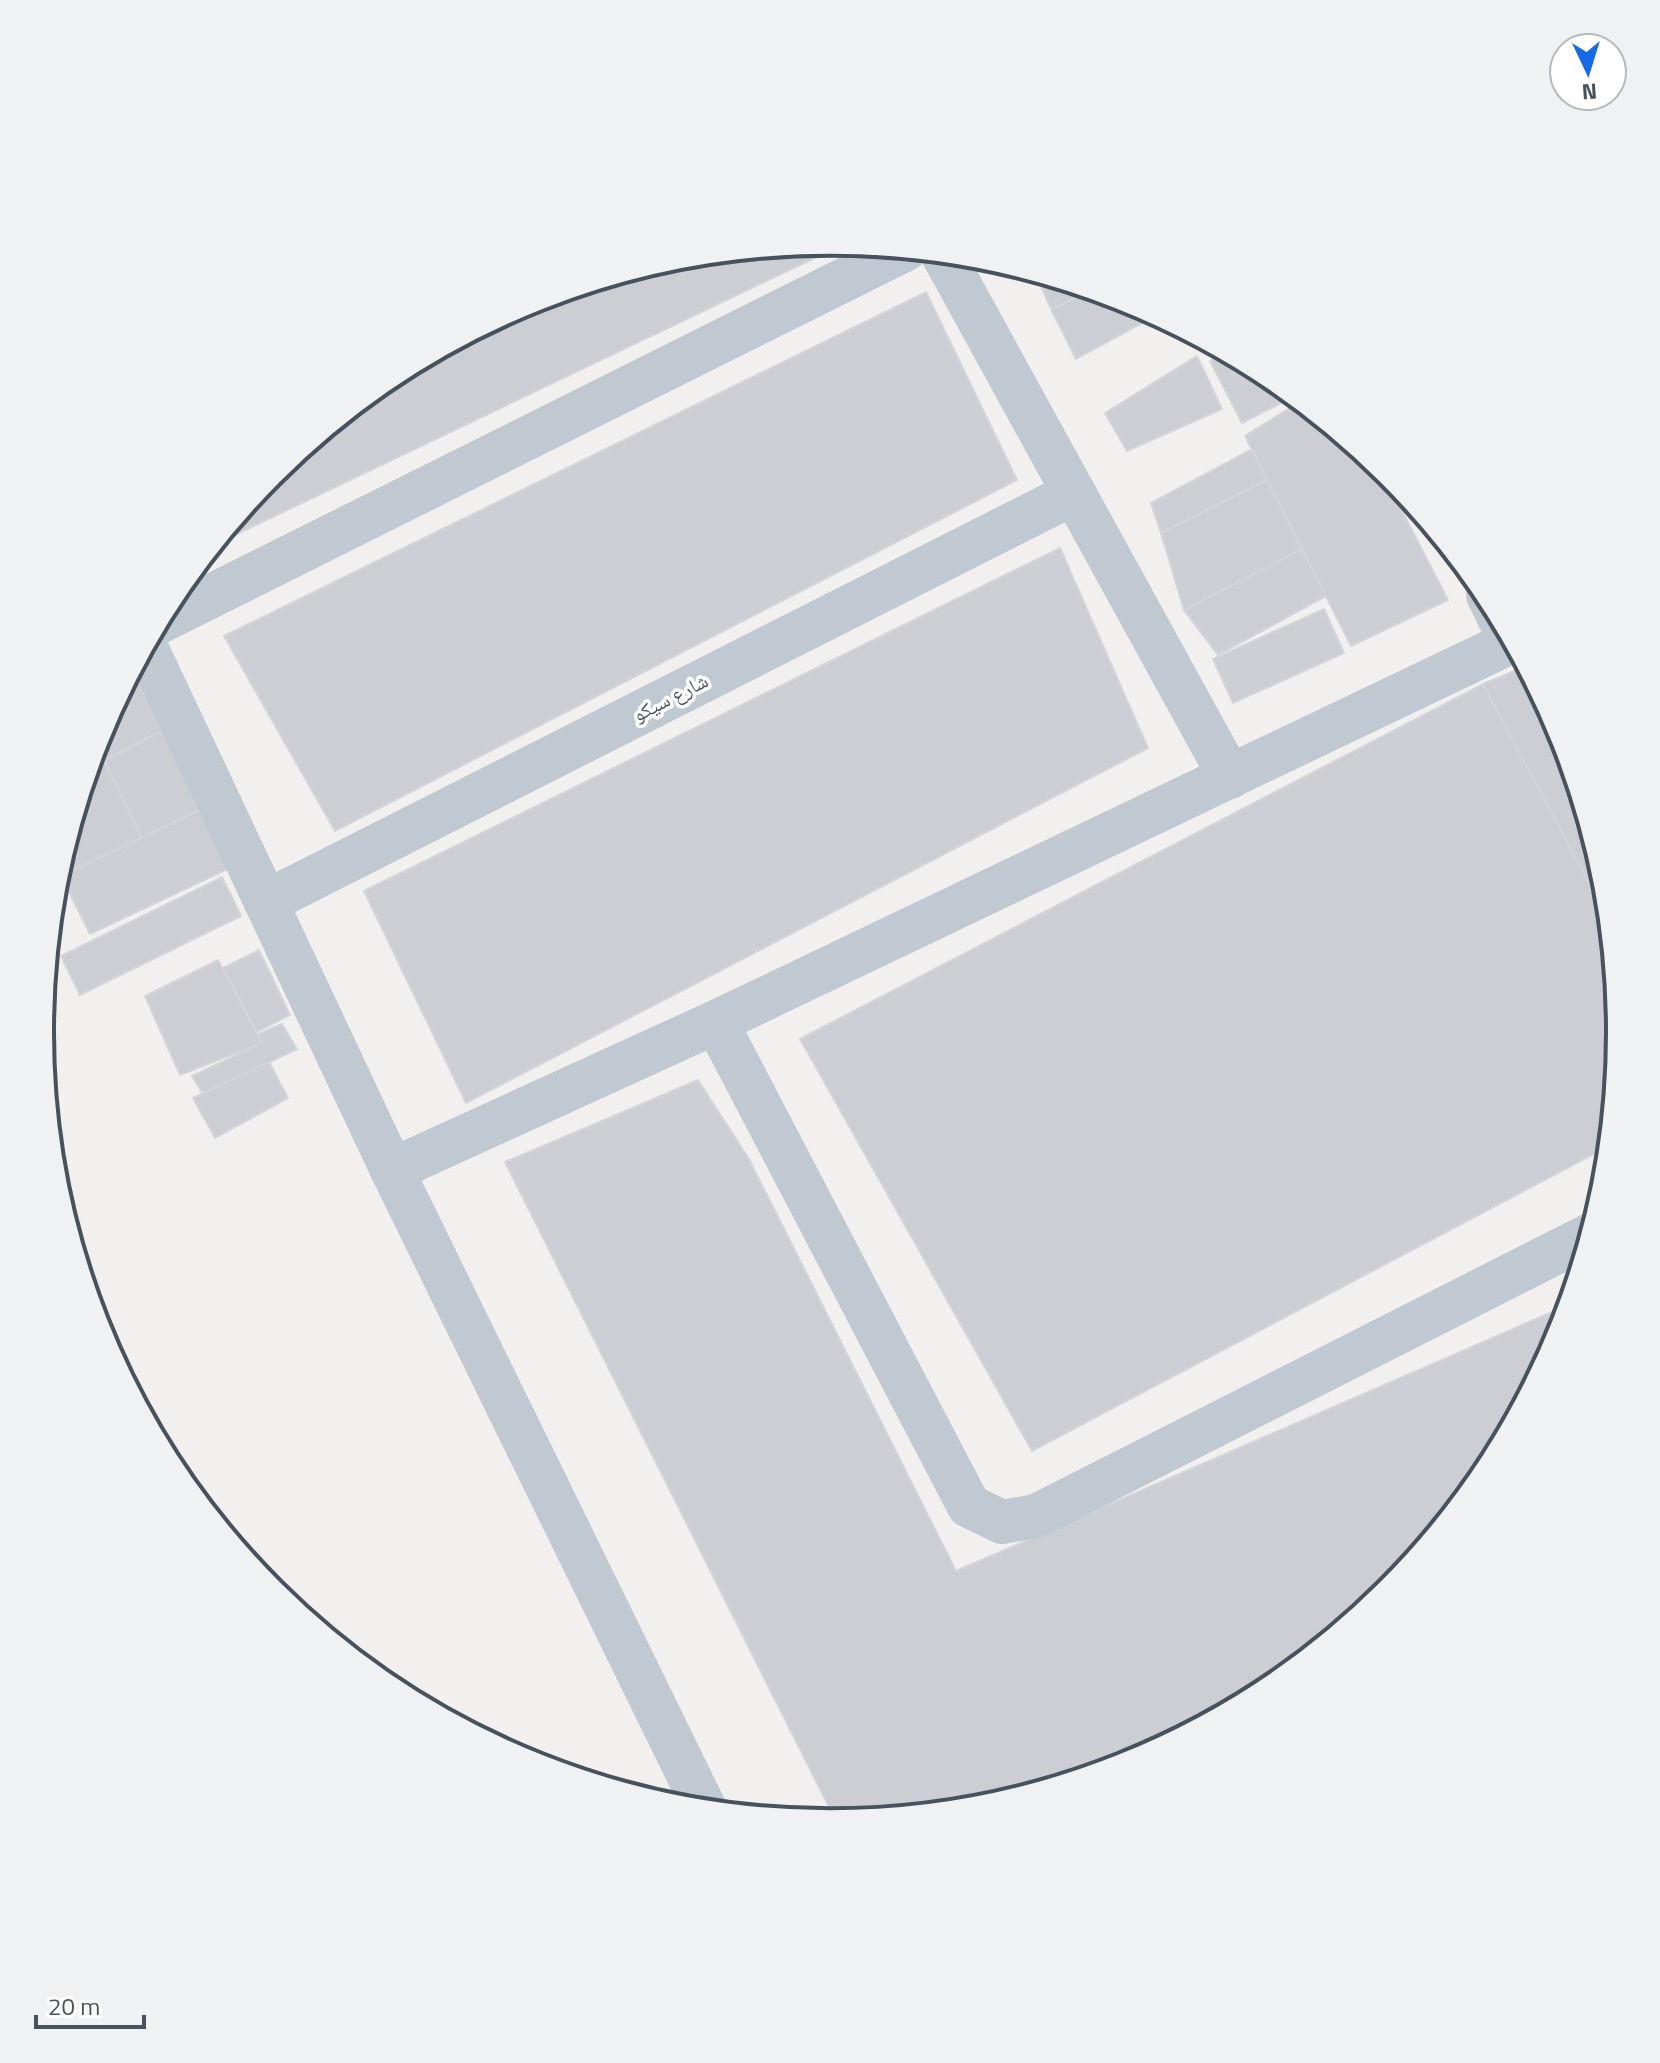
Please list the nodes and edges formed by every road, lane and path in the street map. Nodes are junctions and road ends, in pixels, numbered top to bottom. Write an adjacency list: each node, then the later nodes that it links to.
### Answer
1 (888, 258): 4 (street)
2 (948, 265): 3 (street)
3 (1074, 493): 7 (street); 8 (street, شارع سيكو)
4 (177, 613)
5 (1503, 646): 7 (street)
6 (151, 657): 8 (street)
7 (1230, 777): 9 (street)
8 (266, 902): 10 (street)
9 (716, 1022): 10 (street); 11 (street)
10 (392, 1170): 12 (street)
11 (1577, 1242)
12 (699, 1796)

